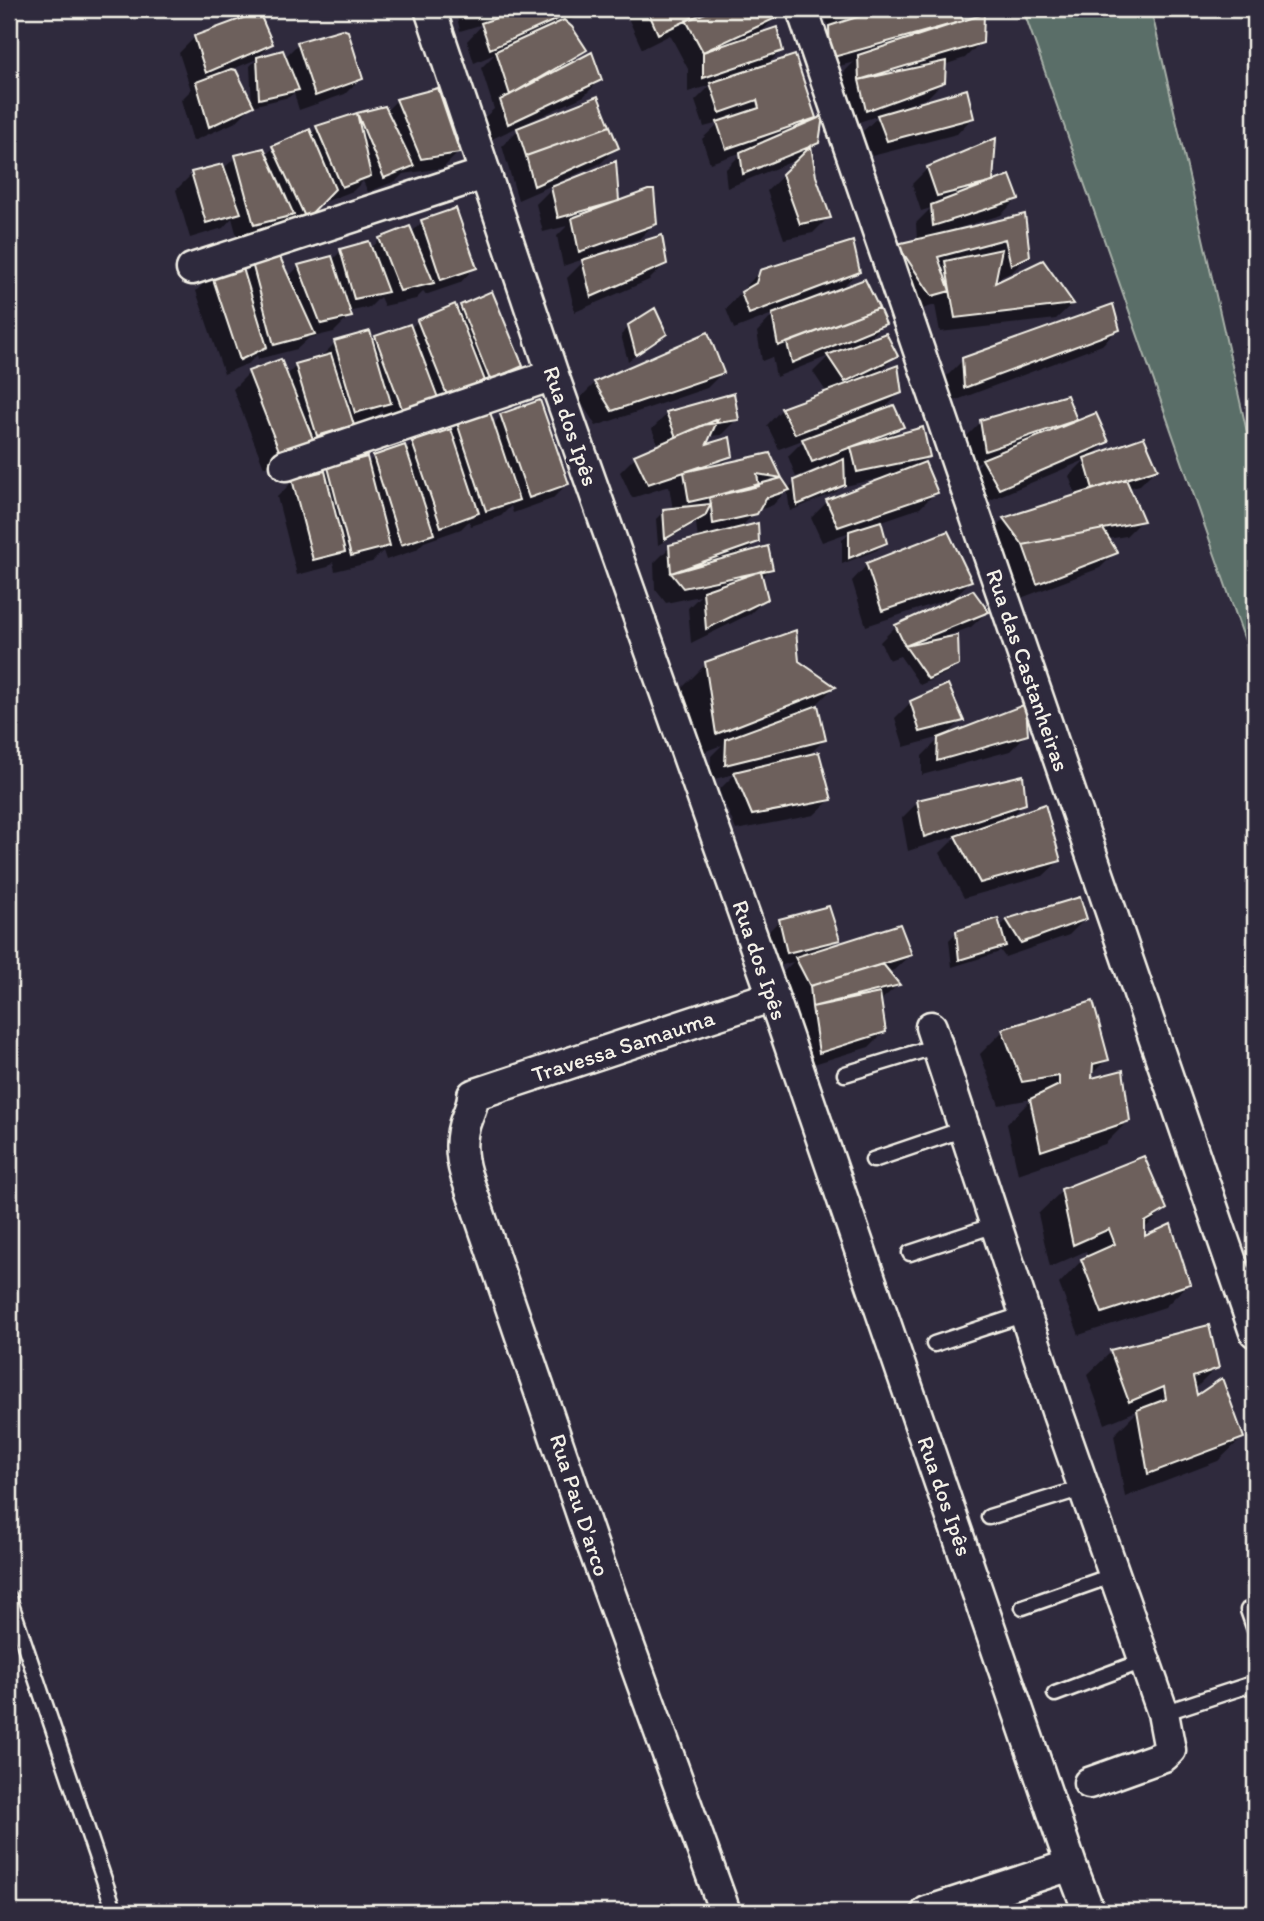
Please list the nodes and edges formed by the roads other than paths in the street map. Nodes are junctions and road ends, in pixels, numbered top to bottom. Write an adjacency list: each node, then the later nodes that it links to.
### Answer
1 (430, 9): 3 (street, Rua dos Ipês)
2 (802, 9): 16 (street, Rua das Castanheiras)
3 (484, 174): 4 (street); 5 (street, Rua dos Ipês)
4 (192, 269)
5 (553, 375): 6 (street); 7 (street, Rua dos Ipês)
6 (286, 465)
7 (773, 996): 10 (street, Travessa Samauma); 30 (street, Rua dos Ipês)
8 (934, 1037): 9 (lane); 11 (street)
9 (845, 1074)
10 (473, 1095): 32 (street, Rua Pau D'arco)
11 (964, 1129): 12 (lane); 13 (street)
12 (873, 1160)
13 (995, 1225): 14 (lane); 15 (street)
14 (910, 1253)
15 (1025, 1314): 17 (lane); 18 (street)
16 (1255, 1332)
17 (934, 1344)
18 (1083, 1488): 19 (lane); 20 (street)
19 (989, 1517)
20 (1114, 1575): 22 (lane); 25 (street)
21 (9, 1598): 31 (lane)
22 (1023, 1607)
23 (1248, 1610): 24 (lane)
24 (1255, 1630)
25 (1143, 1661): 27 (lane); 28 (street)
26 (1255, 1683): 28 (lane)
27 (1055, 1694)
28 (1163, 1713): 29 (street)
29 (1089, 1783)
30 (1071, 1865): 33 (street); 34 (street, Rua dos Ipês)
31 (115, 1912)
32 (725, 1912)
33 (927, 1912)
34 (1089, 1912)

